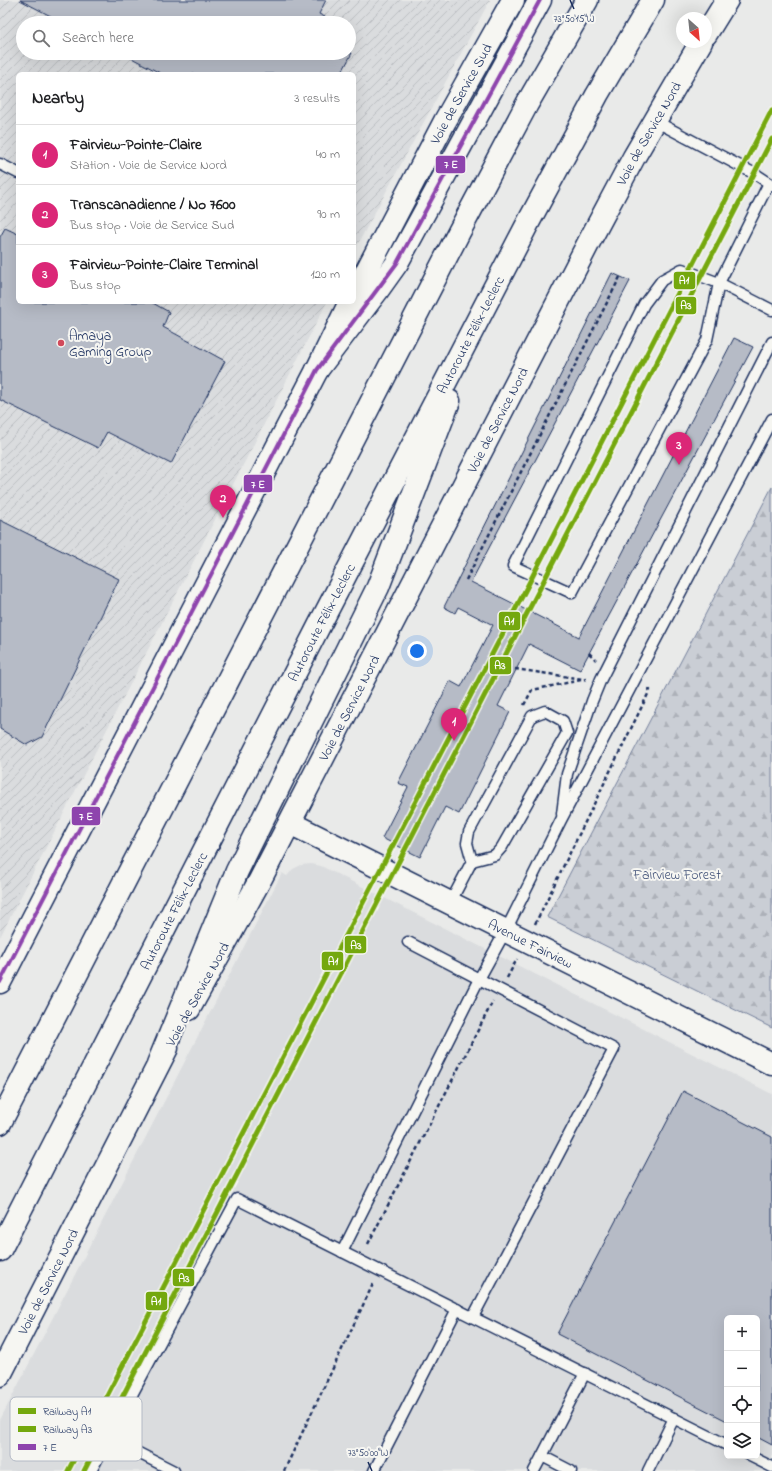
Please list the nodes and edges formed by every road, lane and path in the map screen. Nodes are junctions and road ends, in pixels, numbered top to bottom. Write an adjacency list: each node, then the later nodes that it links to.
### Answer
1 (513, 0): 14 (main road, Voie de Service Sud)
2 (540, 0): 19 (main road)
3 (587, 0): 41 (main road)
4 (653, 0): 15 (main road, Autoroute Félix-Leclerc)
5 (727, 0): 6 (main road)
6 (712, 24)
7 (697, 48): 8 (main road, Voie de Service Nord)
8 (655, 120): 11 (lane); 28 (main road, Voie de Service Nord)
9 (0, 164): 10 (lane)
10 (16, 172)
11 (770, 184): 13 (lane)
12 (620, 277): 21 (path)
13 (719, 283): 13 (lane); 17 (lane)
14 (356, 291)
15 (490, 296): 39 (main road); 43 (main road, Autoroute Félix-Leclerc)
16 (349, 304): 19 (main road)
17 (772, 310)
18 (772, 342): 27 (lane)
19 (317, 370): 37 (main road)
20 (772, 419): 27 (lane)
21 (466, 580)
22 (589, 653): 23 (path)
23 (597, 661)
24 (508, 668): 25 (path)
25 (532, 690)
26 (650, 690): 31 (path)
27 (561, 820): 32 (lane)
28 (290, 823): 30 (main road, Avenue Fairview); 39 (main road, Voie de Service Nord)
29 (472, 861): 29 (lane); 30 (lane)
30 (450, 903): 32 (main road, Avenue Fairview)
31 (538, 916)
32 (506, 930): 36 (lane); 40 (main road, Avenue Fairview)
33 (408, 942): 36 (lane)
34 (516, 961): 35 (path)
35 (508, 978)
36 (479, 979): 44 (lane); 47 (lane)
37 (0, 982)
38 (494, 999): 42 (path)
39 (158, 1064): 49 (main road, Voie de Service Nord)
40 (772, 1064)
41 (0, 1123)
42 (368, 1244)
43 (0, 1250)
44 (342, 1252): 46 (lane); 50 (lane)
45 (376, 1280): 60 (path)
46 (457, 1309): 47 (lane); 61 (lane)
47 (473, 1317): 48 (lane)
48 (585, 1373): 51 (lane); 54 (lane)
49 (0, 1375)
50 (131, 1397)
51 (674, 1418): 52 (lane); 64 (lane)
52 (724, 1443)
53 (142, 1455): 59 (lane)
54 (542, 1456): 62 (lane); 63 (lane)
55 (754, 1459): 57 (lane)
56 (97, 1461): 58 (lane)
57 (766, 1467)
58 (92, 1471)
59 (174, 1471)
60 (284, 1471)
61 (374, 1471)
62 (534, 1471)
63 (571, 1471)
64 (648, 1471)

